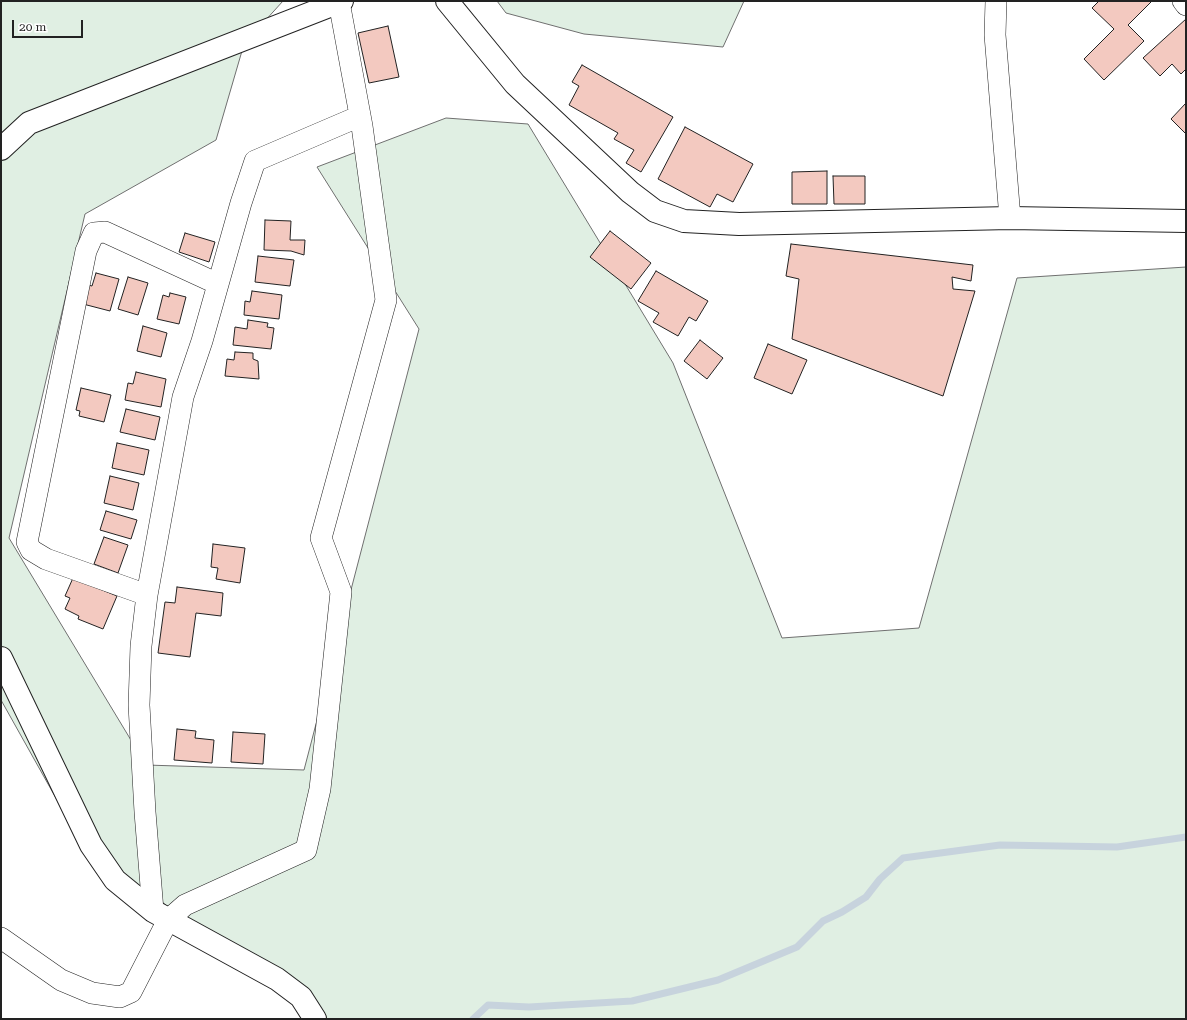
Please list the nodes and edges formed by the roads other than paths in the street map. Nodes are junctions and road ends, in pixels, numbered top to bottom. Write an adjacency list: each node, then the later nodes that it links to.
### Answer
1 (340, 1): 6 (street); 7 (street)
2 (447, 1): 8 (street)
3 (996, 1): 8 (street)
4 (1183, 1): 5 (street)
5 (1186, 5)
6 (360, 116): 10 (street); 13 (street)
7 (1, 149)
8 (1010, 218): 9 (street)
9 (1186, 221)
10 (218, 284): 11 (street); 11 (street)
11 (147, 595): 13 (street)
12 (1, 658): 13 (street)
13 (160, 916): 14 (street); 15 (street)
14 (1, 938)
15 (315, 1019)

